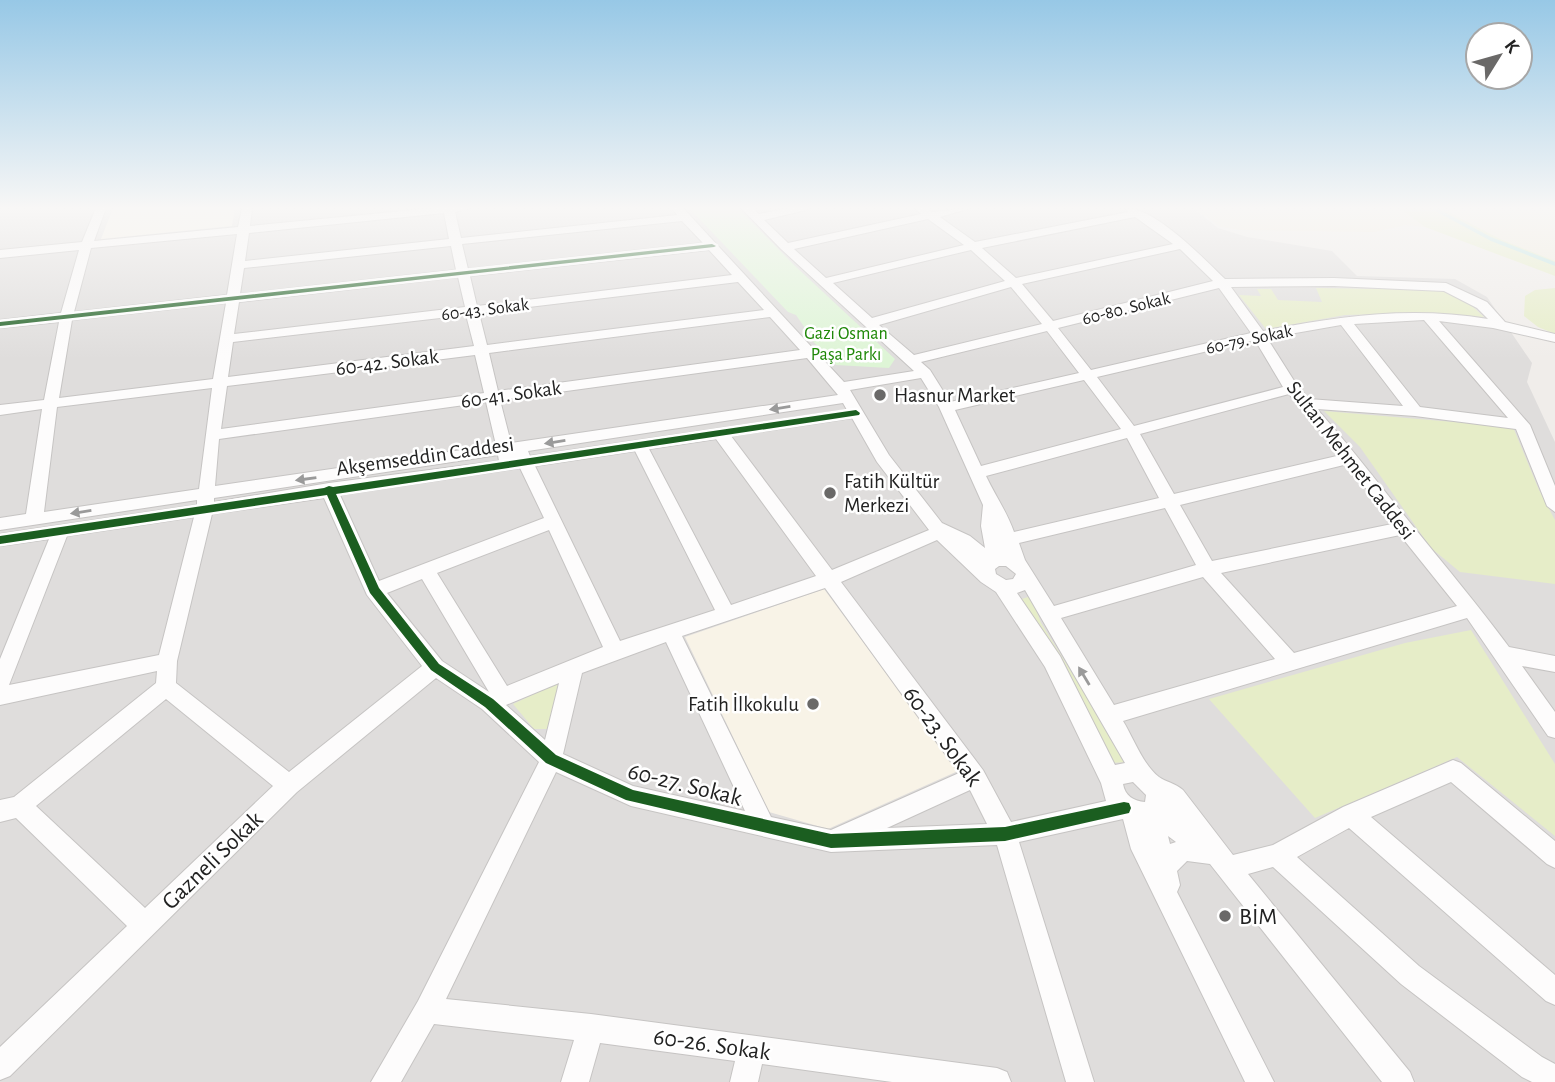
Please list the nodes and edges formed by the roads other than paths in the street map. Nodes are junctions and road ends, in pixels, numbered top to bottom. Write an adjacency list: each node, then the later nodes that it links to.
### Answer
1 (81, 258): 21 (street)
2 (240, 258): 12 (street)
3 (298, 258): 12 (street)
4 (460, 258): 13 (street)
5 (601, 258): 13 (street)
6 (724, 258): 14 (street)
7 (797, 258): 15 (street)
8 (921, 258): 15 (street)
9 (988, 258): 16 (street)
10 (1122, 258): 16 (street)
11 (1197, 258): 17 (street, Sultan Mehmet Caddesi)
12 (239, 265): 18 (street)
13 (463, 274): 18 (street); 19 (street)
14 (742, 278): 19 (street, 60-43. Sokak); 20 (street)
15 (823, 282): 24 (street)
16 (1016, 282): 24 (street); 27 (street)
17 (1222, 283): 25 (street, 60-80. Sokak); 27 (street, 60-80. Sokak); 28 (street, Sultan Mehmet Caddesi)
18 (234, 299): 21 (street); 30 (street)
19 (471, 310): 30 (street, 60-43. Sokak); 31 (street)
20 (775, 313): 31 (street, 60-42. Sokak); 32 (street)
21 (66, 316): 26 (street); 41 (street)
22 (1427, 316): 23 (street, 60-79. Sokak); 25 (street, 60-79. Sokak); 46 (street)
23 (1344, 320): 28 (street, 60-79. Sokak); 44 (street)
24 (870, 323): 33 (street)
25 (1499, 323): 29 (street, 60-79. Sokak)
26 (0, 324)
27 (1053, 327): 33 (street, 60-80. Sokak); 35 (street)
28 (1259, 335): 35 (street, 60-79. Sokak); 37 (street, Sultan Mehmet Caddesi)
29 (1555, 338)
30 (228, 339): 36 (street)
31 (482, 350): 36 (street, 60-42. Sokak); 39 (street)
32 (810, 353): 38 (street); 39 (street, 60-41. Sokak)
33 (912, 360): 34 (street)
34 (925, 373): 38 (street, Akşemseddin Caddesi); 42 (street)
35 (1089, 374): 42 (street, 60-79. Sokak); 47 (street)
36 (220, 384): 41 (street, 60-42. Sokak); 49 (street)
37 (1292, 389): 40 (street, Sultan Mehmet Caddesi); 47 (street)
38 (844, 392): 45 (street); 51 (street, Akşemseddin Caddesi, one-way to 51)
39 (493, 397): 49 (street, 60-41. Sokak); 51 (street)
40 (1303, 403): 44 (street); 52 (street, Sultan Mehmet Caddesi)
41 (52, 405): 43 (street, 60-42. Sokak); 59 (street)
42 (946, 407): 53 (street)
43 (0, 410)
44 (1415, 411): 46 (street)
45 (856, 413): 48 (street, Akşemseddin Caddesi); 62 (street)
46 (1522, 425): 58 (street)
47 (1130, 432): 53 (street); 56 (street)
48 (721, 434): 50 (street, Akşemseddin Caddesi); 70 (street, 60-23. Sokak)
49 (212, 436): 55 (street)
50 (640, 446): 51 (street, Akşemseddin Caddesi); 74 (street)
51 (513, 456): 54 (street, Akşemseddin Caddesi); 55 (street, Akşemseddin Caddesi, one-way to 55); 60 (street)
52 (1352, 458): 56 (street); 61 (street, Sultan Mehmet Caddesi)
53 (976, 473): 57 (street)
54 (330, 489): 55 (street, Akşemseddin Caddesi); 72 (street, 60-27. Sokak)
55 (205, 501): 59 (street, Akşemseddin Caddesi, one-way to 59); 63 (street, Akşemseddin Caddesi); 79 (street)
56 (1168, 503): 65 (street); 67 (street)
57 (991, 505): 65 (street); 66 (street)
58 (1555, 506)
59 (34, 520): 64 (street, Akşemseddin Caddesi)
60 (555, 521): 69 (street); 77 (street)
61 (1404, 528): 67 (street); 73 (street, Sultan Mehmet Caddesi)
62 (938, 529): 66 (street); 70 (street)
63 (61, 530): 64 (street, Akşemseddin Caddesi); 84 (street)
64 (0, 536)
65 (1010, 539): 68 (street)
66 (991, 565): 68 (street); 71 (street)
67 (1207, 569): 75 (street); 80 (street)
68 (1021, 570): 71 (street); 75 (street)
69 (427, 571): 72 (street); 87 (street, 60-27. Sokak)
70 (827, 580): 74 (street); 91 (street, 60-23. Sokak)
71 (1003, 587): 92 (street)
72 (373, 590): 82 (street, 60-27. Sokak)
73 (1471, 609): 78 (street, Sultan Mehmet Caddesi); 80 (street)
74 (726, 613): 76 (street)
75 (1048, 615): 88 (street, one-way to 75)
76 (671, 633): 77 (street); 97 (street)
77 (615, 651): 83 (street)
78 (1503, 654): 81 (street); 89 (street, Sultan Mehmet Caddesi)
79 (167, 661): 85 (street); 86 (street)
80 (1290, 663): 88 (street)
81 (1555, 664)
82 (435, 667): 87 (street, 60-27. Sokak); 93 (street, Gazneli Sokak)
83 (573, 668): 87 (street); 90 (street)
84 (0, 684)
85 (166, 687): 93 (street); 95 (street)
86 (0, 696)
87 (496, 700): 90 (street, 60-27. Sokak)
88 (1108, 716): 94 (street)
89 (1555, 729)
90 (551, 759): 97 (street, 60-27. Sokak); 107 (street)
91 (975, 777): 98 (street, 60-23. Sokak); 99 (street)
92 (1112, 782): 94 (street); 94 (street)
93 (289, 785): 105 (street, Gazneli Sokak)
94 (1143, 801): 98 (street, 60-27. Sokak); 102 (street); 103 (street); 104 (street)
95 (10, 808): 105 (street)
96 (1351, 815): 100 (street); 101 (street); 106 (street)
97 (764, 826): 99 (street, 60-27. Sokak)
98 (1004, 834): 99 (street, 60-27. Sokak); 116 (street, 60-23. Sokak)
99 (831, 841)
100 (1278, 855): 102 (street); 111 (street)
101 (1555, 856)
102 (1220, 862): 103 (street); 118 (street)
103 (1165, 869): 104 (street)
104 (1172, 909): 117 (street)
105 (144, 925): 110 (street, Gazneli Sokak)
106 (1555, 992)
107 (427, 1010): 108 (street, 60-26. Sokak); 112 (street)
108 (591, 1028): 109 (street, 60-26. Sokak); 113 (street)
109 (751, 1049): 114 (street); 115 (street, 60-26. Sokak)
110 (0, 1066)
111 (1555, 1079)
112 (384, 1082)
113 (575, 1082)
114 (744, 1082)
115 (997, 1082)
116 (1080, 1082)
117 (1260, 1082)
118 (1400, 1082)

